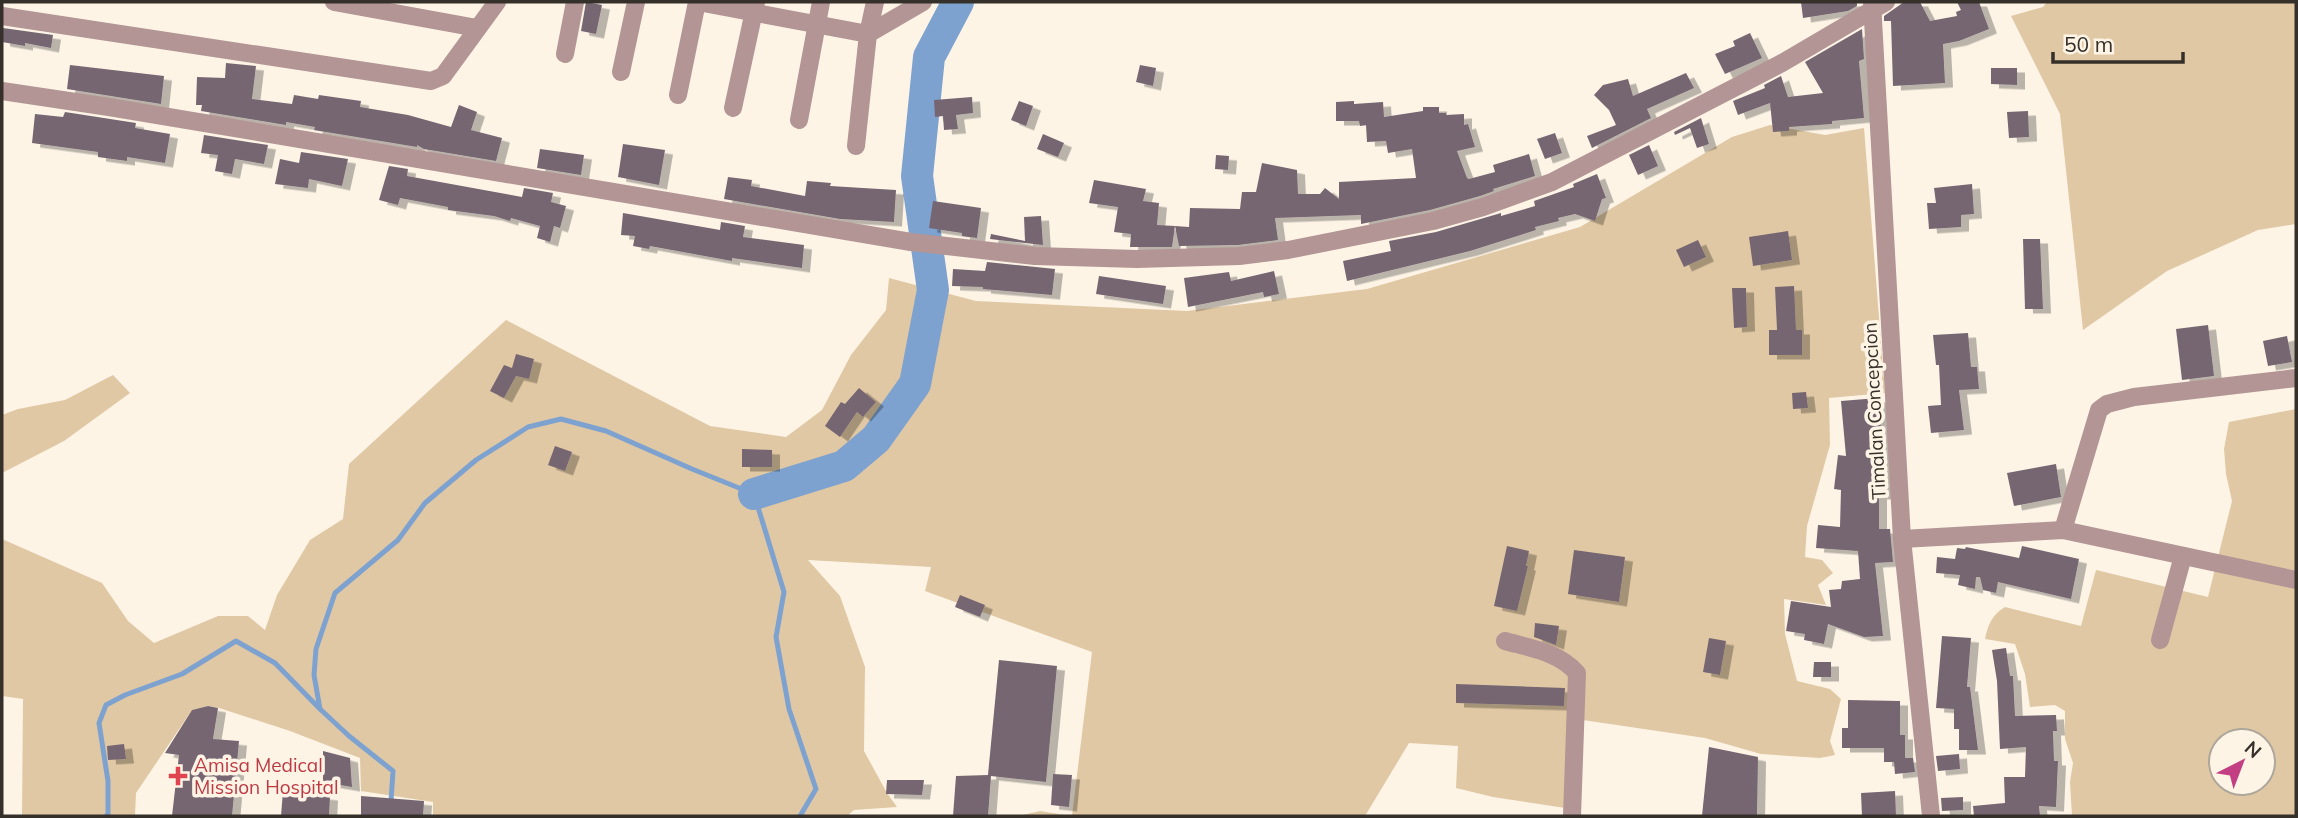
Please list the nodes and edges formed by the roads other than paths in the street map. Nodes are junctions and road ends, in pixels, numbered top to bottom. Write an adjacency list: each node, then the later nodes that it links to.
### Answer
1 (334, 2): 13 (street)
2 (497, 2): 13 (street)
3 (575, 2): 15 (street)
4 (636, 2): 16 (street)
5 (697, 2): 10 (street); 18 (street)
6 (821, 2): 12 (street)
7 (875, 2): 14 (street)
8 (923, 2): 14 (street)
9 (1877, 5): 17 (street); 24 (street, Timalan Concepcion)
10 (755, 7): 12 (street); 19 (street)
11 (2, 16): 13 (street)
12 (816, 24): 14 (street); 20 (street)
13 (477, 28)
14 (868, 34): 21 (street)
15 (565, 54)
16 (621, 72)
17 (2, 91)
18 (678, 95)
19 (733, 108)
20 (799, 120)
21 (856, 146)
22 (2296, 378): 23 (street)
23 (2063, 530): 24 (street); 25 (street)
24 (1902, 539): 30 (street, Timalan Concepcion)
25 (2183, 556): 26 (street); 28 (street)
26 (2296, 580)
27 (1505, 640): 29 (street)
28 (2160, 640)
29 (1572, 816)
30 (1931, 816)

